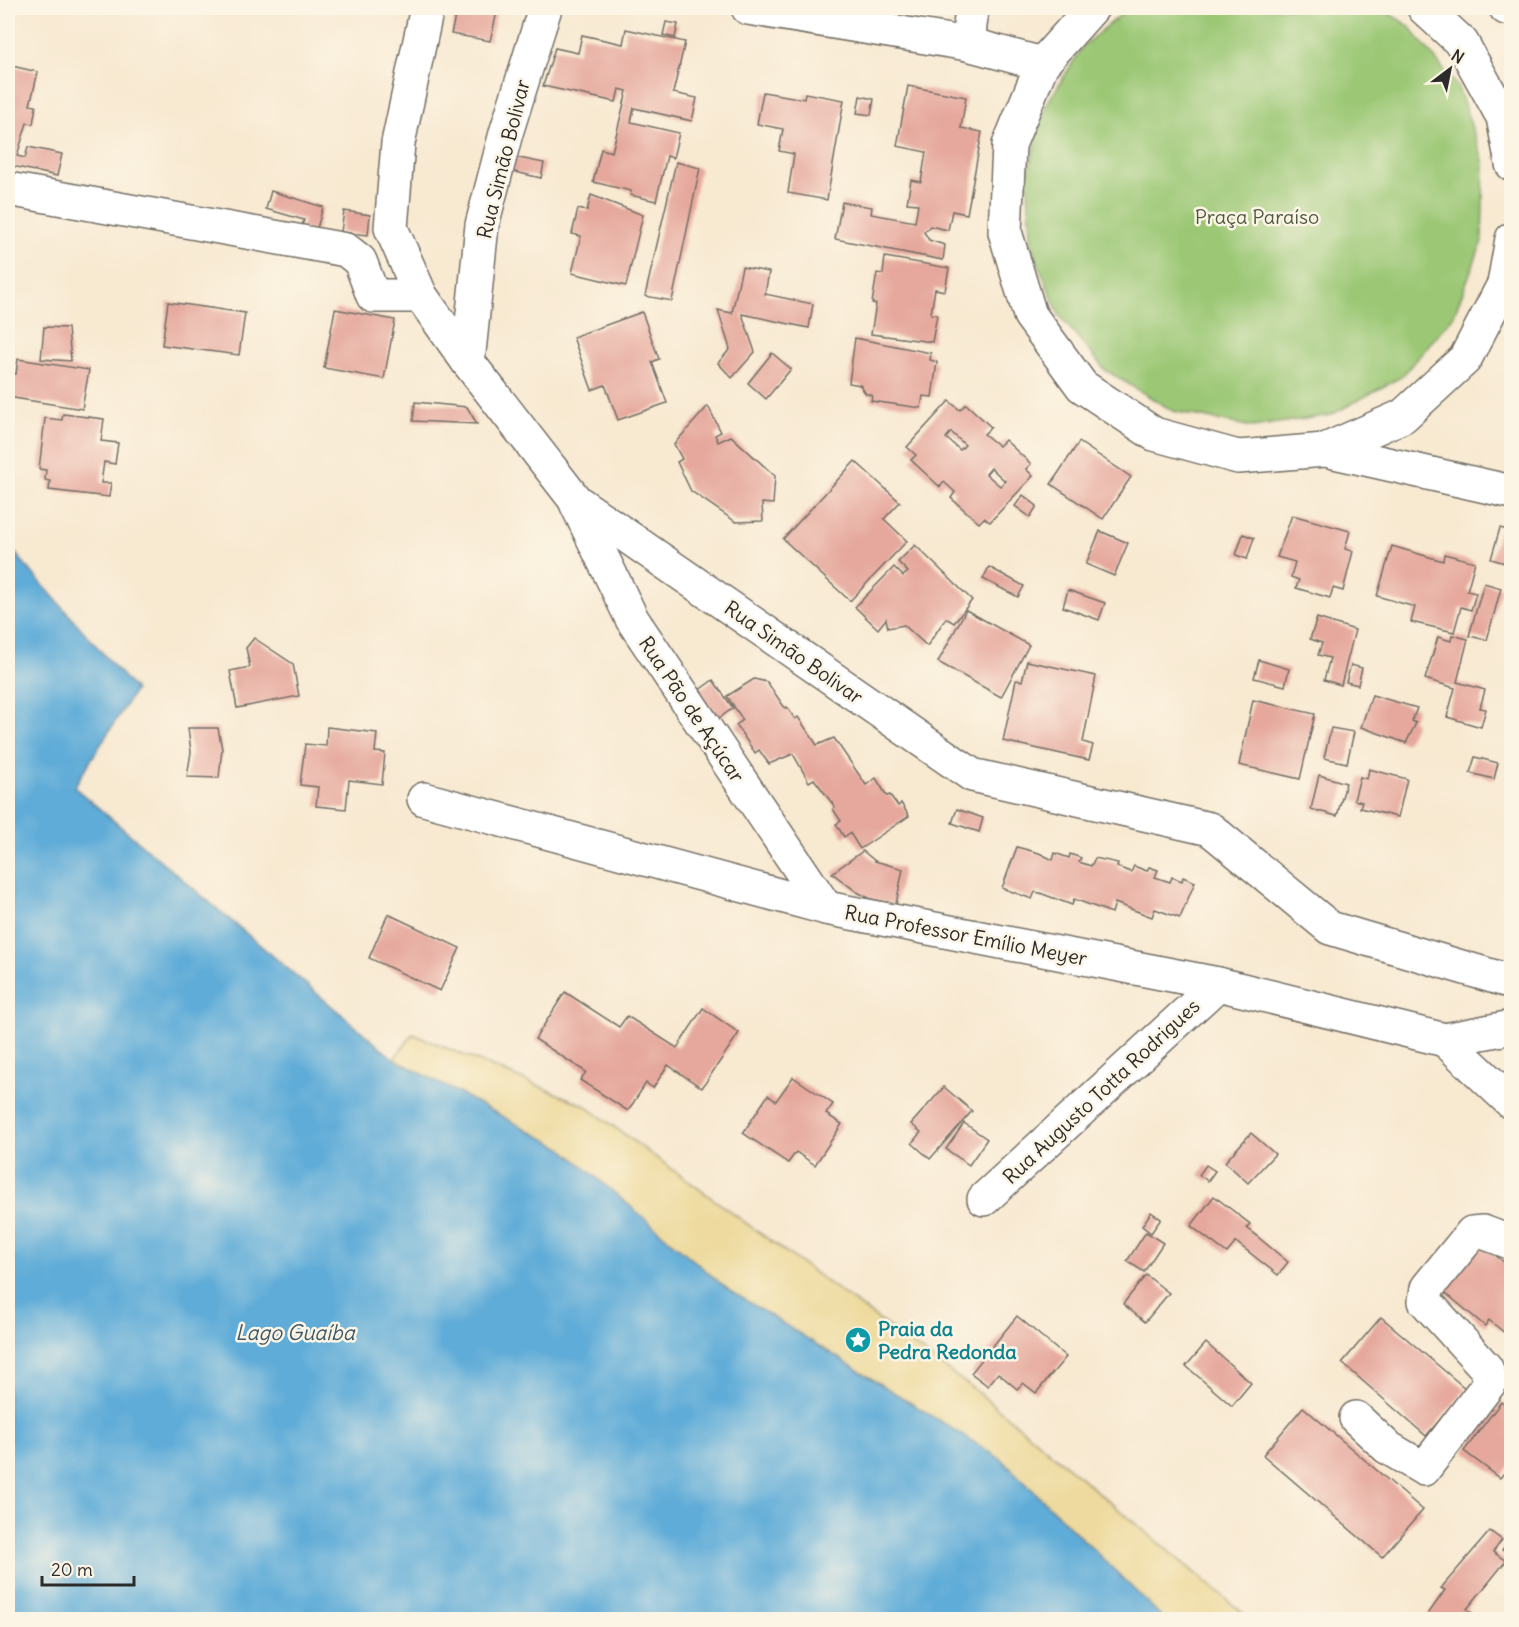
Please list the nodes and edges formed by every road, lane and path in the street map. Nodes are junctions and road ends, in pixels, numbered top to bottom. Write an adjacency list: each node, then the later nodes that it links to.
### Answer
1 (427, 8): 14 (street)
2 (545, 8): 15 (street, Rua Simão Bolivar)
3 (748, 8): 9 (street)
4 (972, 8): 9 (street)
5 (1092, 8): 10 (street)
6 (1424, 8): 11 (street)
7 (1506, 8): 8 (street)
8 (1512, 9)
9 (969, 44): 10 (street)
10 (1041, 64): 16 (street)
11 (1512, 164)
12 (8, 189): 14 (street)
13 (1512, 239): 16 (street)
14 (421, 296): 15 (street)
15 (468, 362): 18 (street, Rua Simão Bolivar)
16 (1325, 450): 17 (street)
17 (1512, 492)
18 (576, 501): 20 (street, Rua Pão de Açúcar); 21 (street, Rua Simão Bolivar)
19 (424, 800): 20 (street, Rua Professor Emílio Meyer)
20 (826, 908): 22 (street, Rua Professor Emílio Meyer)
21 (1512, 982)
22 (1218, 984): 24 (street, Rua Professor Emílio Meyer); 26 (street, Rua Augusto Totta Rodrigues)
23 (1512, 1027): 24 (street, Rua Professor Emílio Meyer)
24 (1445, 1040): 25 (street)
25 (1512, 1103)
26 (984, 1199)
27 (1512, 1243): 28 (street)
28 (1356, 1418)

